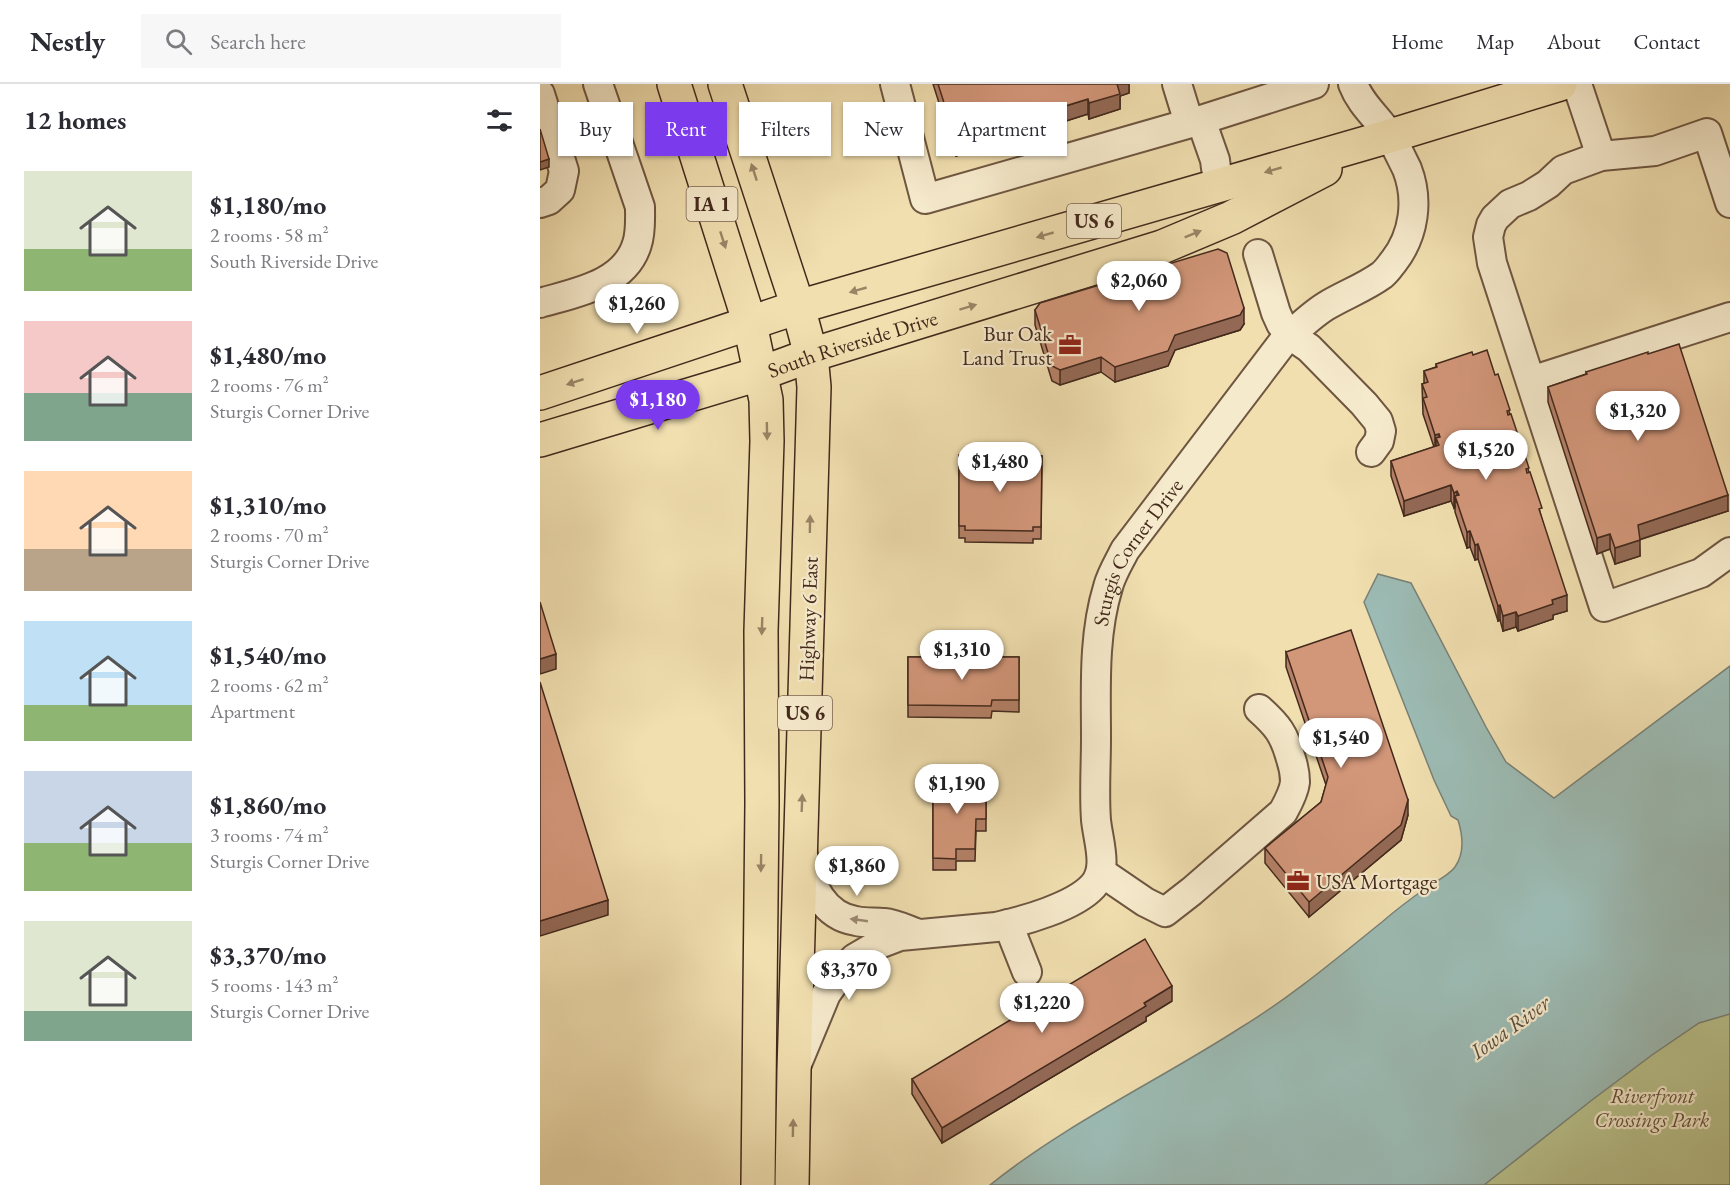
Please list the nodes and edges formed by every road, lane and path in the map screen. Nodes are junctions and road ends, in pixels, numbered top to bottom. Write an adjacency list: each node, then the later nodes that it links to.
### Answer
1 (598, 84): 17 (street)
2 (674, 84): 20 (main road, IA 1, one-way to 20)
3 (725, 84): 18 (main road, IA 1, one-way to 3)
4 (895, 84): 10 (street)
5 (1177, 84): 10 (street)
6 (1353, 84): 11 (street, Sturgis Corner Drive)
7 (1557, 85): 11 (main road, South Riverside Drive / US 6); 12 (street)
8 (1299, 86): 10 (street)
9 (540, 94): 14 (street)
10 (1195, 122): 13 (street)
11 (1390, 136): 13 (main road, South Riverside Drive / US 6, one-way to 13); 21 (street, Sturgis Corner Drive); 22 (main road, South Riverside Drive / US 6, one-way to 11)
12 (1601, 156): 15 (street); 24 (street)
13 (1221, 184): 18 (main road, South Riverside Drive / US 6, one-way to 18)
14 (540, 203)
15 (1730, 203)
16 (1258, 254): 21 (street)
17 (540, 303)
18 (798, 307): 20 (main road, South Riverside Drive / US 6); 22 (main road, Highway 6 East)
19 (1730, 316): 24 (street)
20 (750, 324): 23 (main road, US 6); 25 (main road, South Riverside Drive, one-way to 25)
21 (1290, 335): 27 (street); 31 (street, Sturgis Corner Drive)
22 (811, 355): 23 (main road, South Riverside Drive); 30 (main road, Highway 6 East / US 6, one-way to 22)
23 (762, 373): 26 (main road, South Riverside Drive); 36 (main road, US 6, one-way to 36)
24 (1531, 381): 28 (street)
25 (540, 393)
26 (540, 440)
27 (1371, 452)
28 (1730, 552)
29 (1259, 709): 31 (street)
30 (800, 847): 33 (street, one-way to 30); 35 (main road, Highway 6 East / US 6)
31 (1101, 872): 32 (street)
32 (1008, 924): 33 (street); 34 (street)
33 (916, 933): 35 (street)
34 (1027, 972)
35 (794, 1071): 37 (main road, Highway 6 East / US 6, one-way to 35)
36 (758, 1185)
37 (792, 1185)

